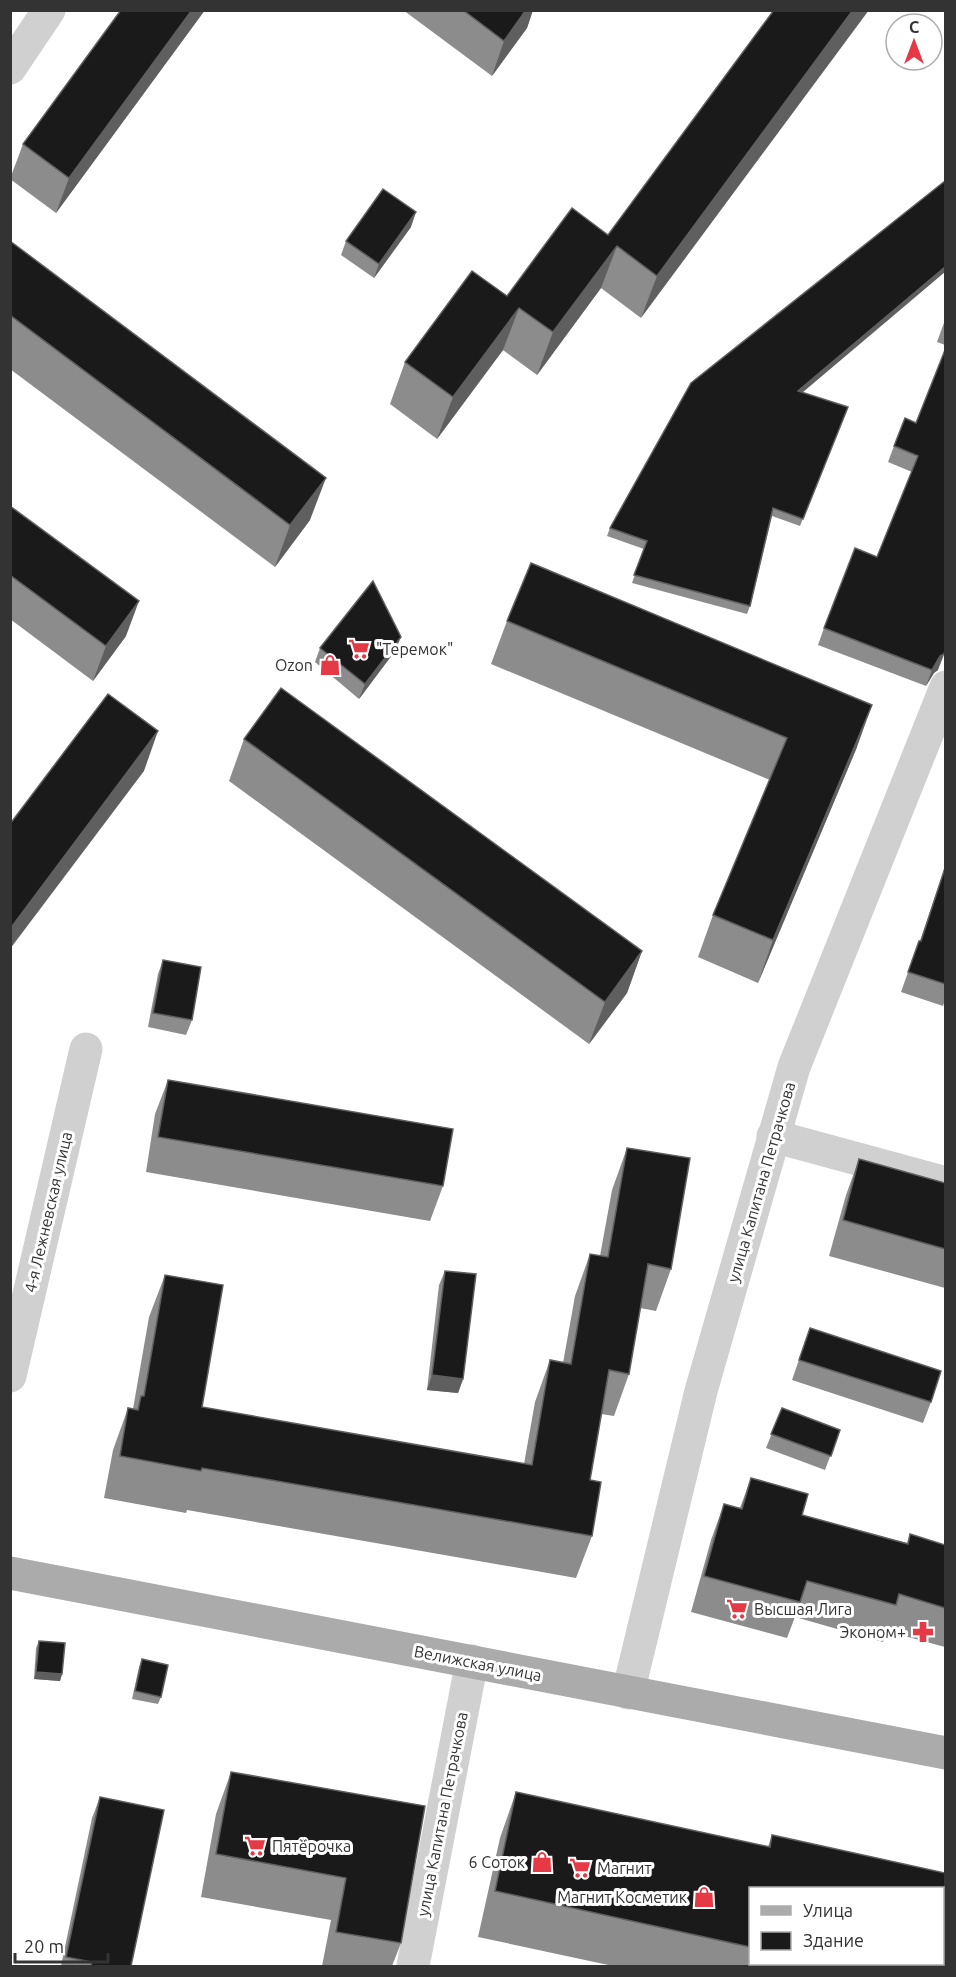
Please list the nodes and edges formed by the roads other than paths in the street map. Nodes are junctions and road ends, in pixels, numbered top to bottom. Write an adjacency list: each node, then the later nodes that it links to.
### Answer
1 (49, 10): 2 (street)
2 (10, 68)
3 (945, 687): 5 (street, улица Капитана Петрачкова)
4 (86, 1049): 7 (street, 4-я Лежневская улица)
5 (773, 1136): 6 (street); 10 (street, улица Капитана Петрачкова)
6 (945, 1183)
7 (10, 1376)
8 (10, 1573): 9 (main road, Велижская улица)
9 (472, 1661): 10 (main road, Велижская улица); 12 (street, улица Капитана Петрачкова)
10 (628, 1693): 11 (main road, Велижская улица)
11 (945, 1753)
12 (413, 1966)

